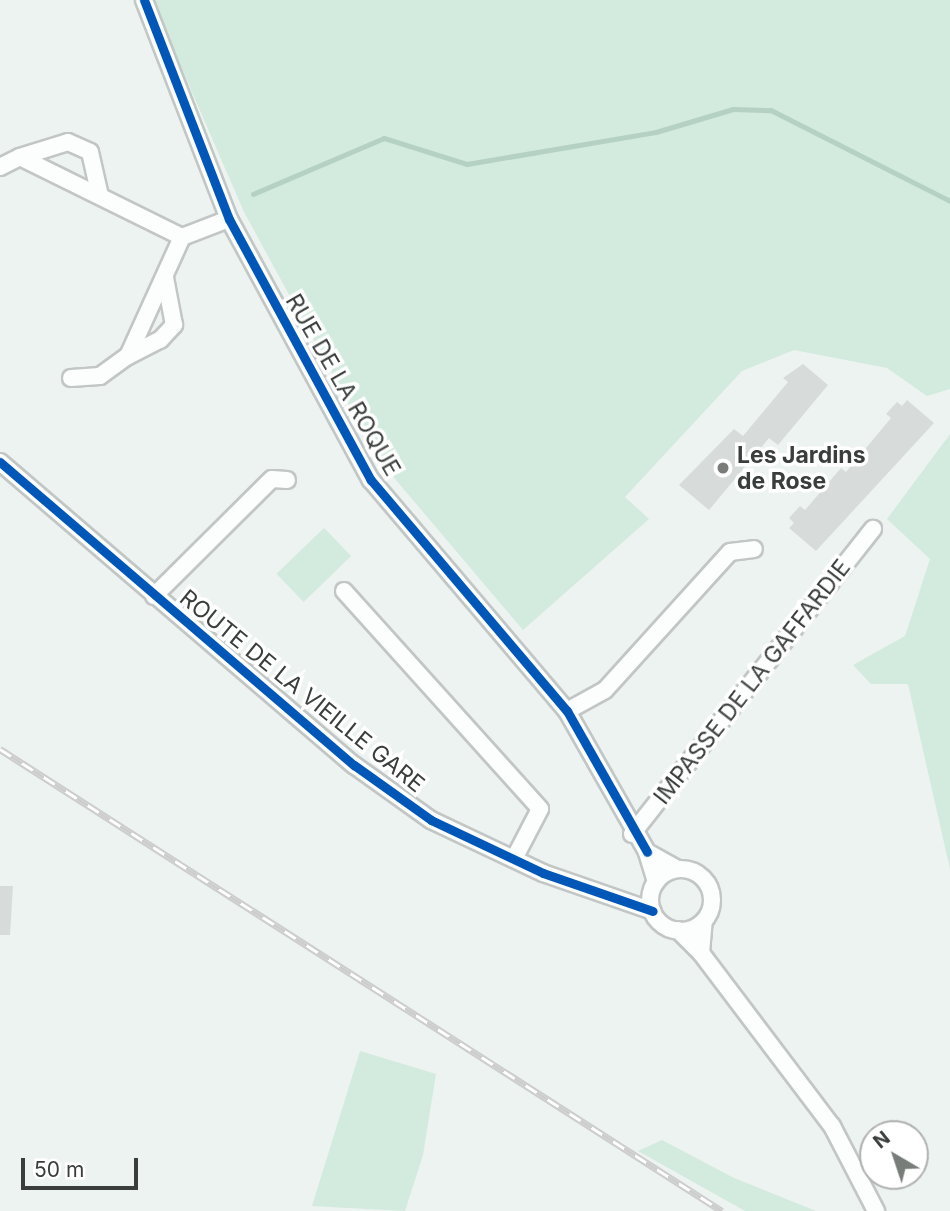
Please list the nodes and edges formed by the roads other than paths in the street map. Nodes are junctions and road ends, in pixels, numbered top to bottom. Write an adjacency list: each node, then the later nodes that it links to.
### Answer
1 (144, 0): 5 (street, RUE DE LA ROQUE)
2 (20, 158): 3 (street); 4 (street); 4 (street)
3 (0, 167)
4 (100, 196): 6 (street)
5 (229, 219): 6 (street); 16 (street, RUE DE LA ROQUE)
6 (181, 237): 7 (street)
7 (165, 278): 8 (street); 8 (street)
8 (128, 356): 9 (street)
9 (71, 378)
10 (0, 462): 15 (street, ROUTE DE LA VIEILLE GARE)
11 (287, 480): 15 (street)
12 (873, 530): 17 (street, IMPASSE DE LA GAFFARDIE)
13 (754, 549): 16 (street)
14 (344, 591): 19 (street)
15 (154, 596): 19 (street, ROUTE DE LA VIEILLE GARE)
16 (568, 711): 17 (street, RUE DE LA ROQUE)
17 (632, 834): 18 (street, RUE DE LA ROQUE)
18 (647, 852): 20 (street, RUE DE LA ROQUE); 21 (street, RUE DE LA ROQUE)
19 (514, 859): 22 (street, ROUTE DE LA VIEILLE GARE)
20 (678, 869): 21 (street); 24 (street)
21 (654, 886): 22 (street); 23 (street)
22 (629, 900): 23 (street, ROUTE DE LA VIEILLE GARE)
23 (653, 911): 25 (street)
24 (704, 920): 25 (street); 26 (street)
25 (678, 930): 26 (street)
26 (701, 953): 27 (street)
27 (876, 1211)

